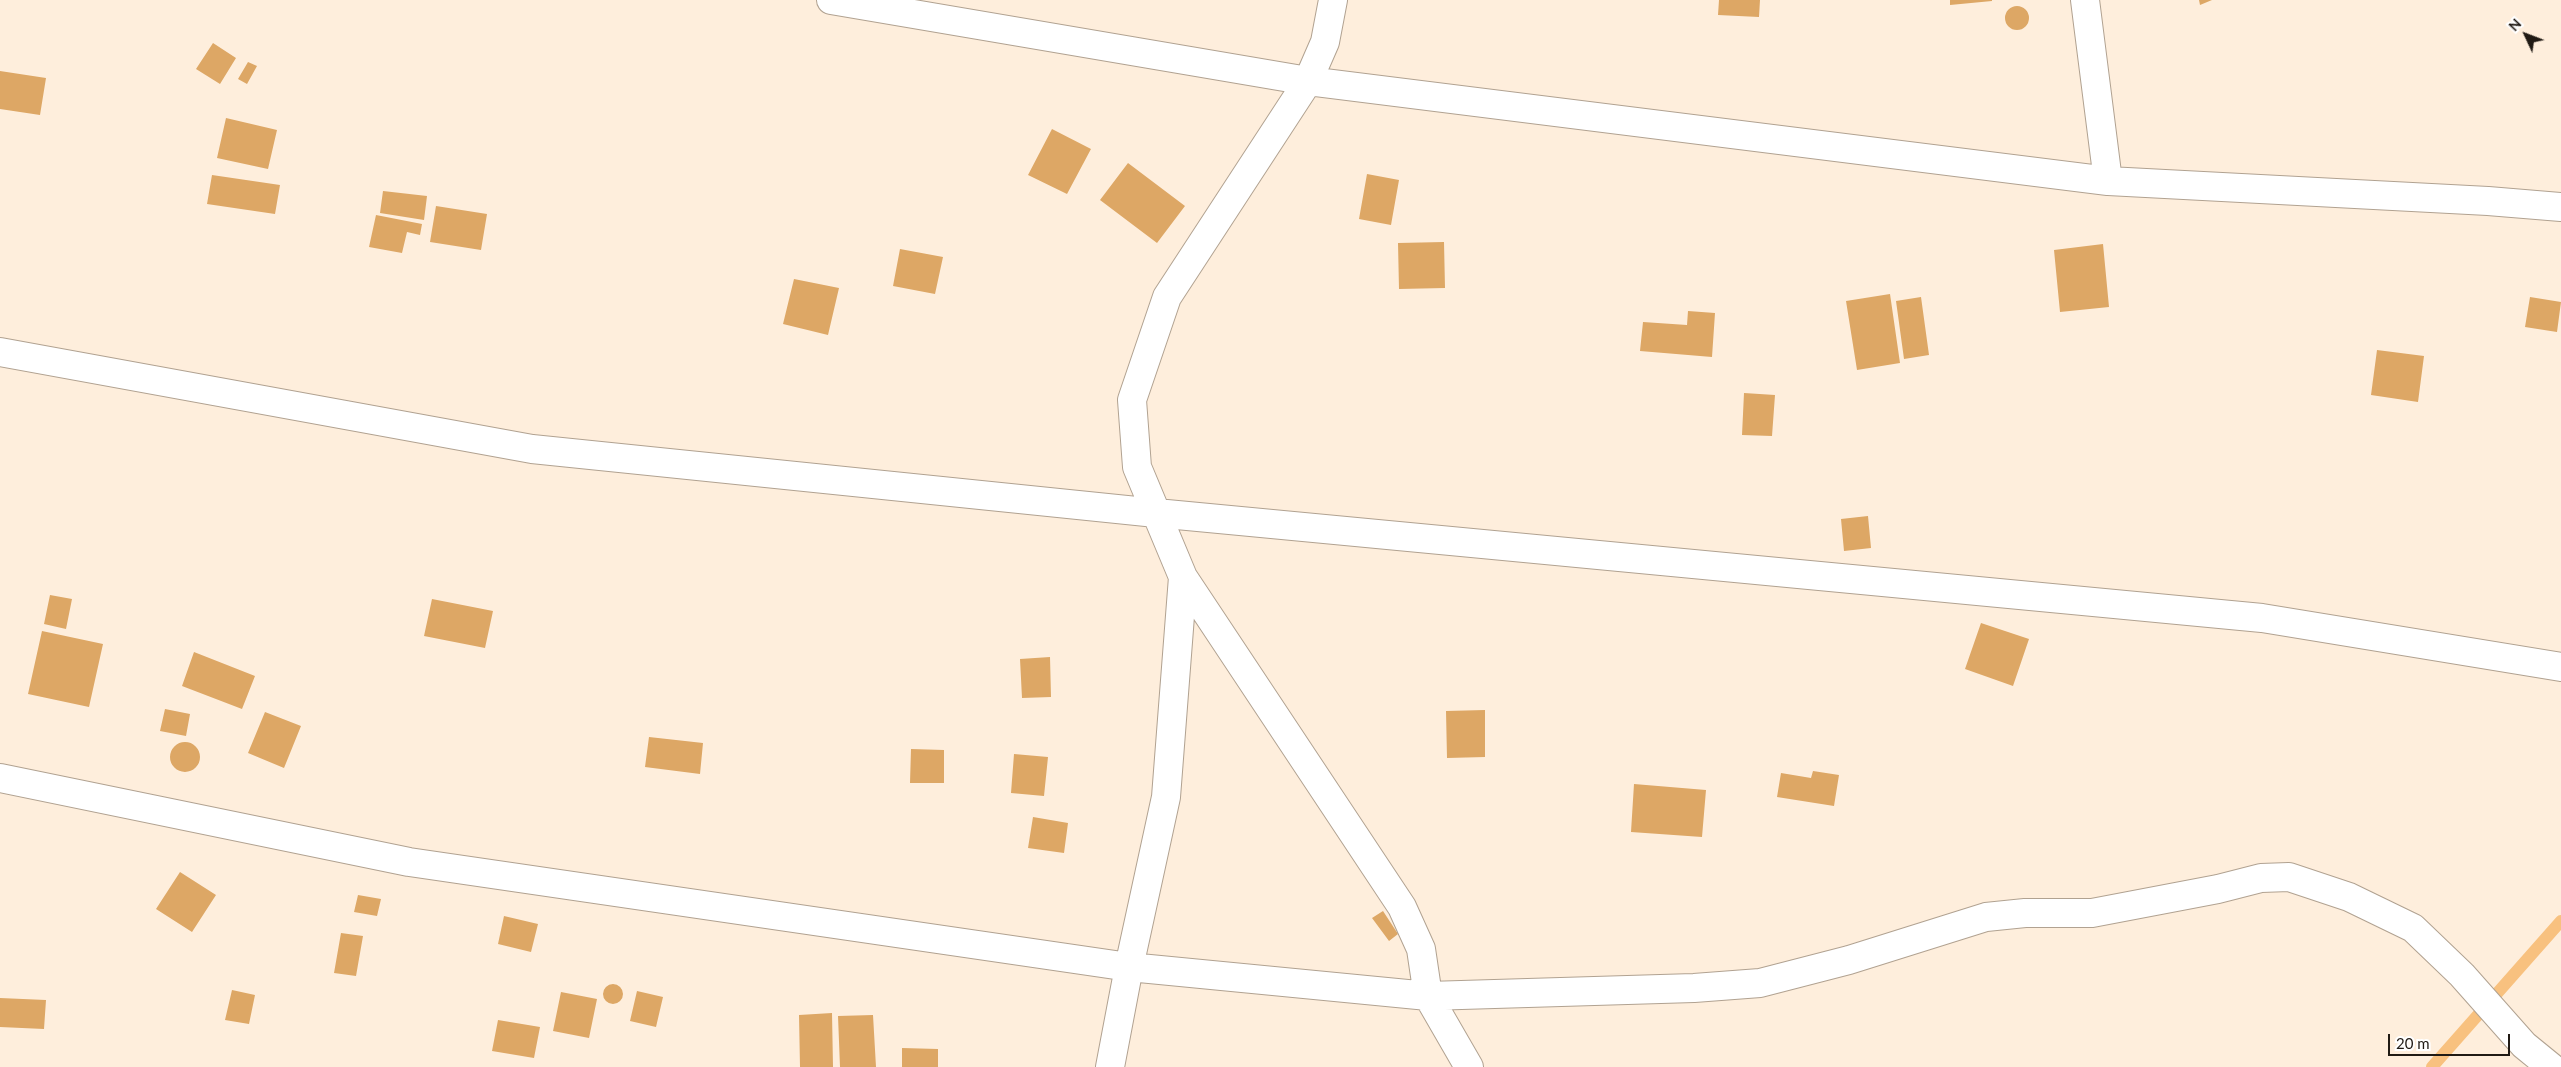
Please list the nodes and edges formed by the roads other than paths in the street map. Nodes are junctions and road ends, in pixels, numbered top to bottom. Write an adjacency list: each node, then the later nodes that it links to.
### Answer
1 (831, 0): 4 (street)
2 (1333, 0): 4 (street)
3 (2085, 0): 5 (street)
4 (1308, 81): 5 (street); 8 (street)
5 (2108, 182): 6 (street)
6 (2561, 206)
7 (0, 352): 8 (street)
8 (1156, 513): 9 (street); 10 (street)
9 (1183, 577): 12 (street); 13 (street)
10 (2561, 667)
11 (0, 778): 12 (street)
12 (1129, 967): 13 (street); 14 (street)
13 (1428, 996): 15 (street); 16 (street)
14 (1110, 1067)
15 (1468, 1067)
16 (2552, 1067)

